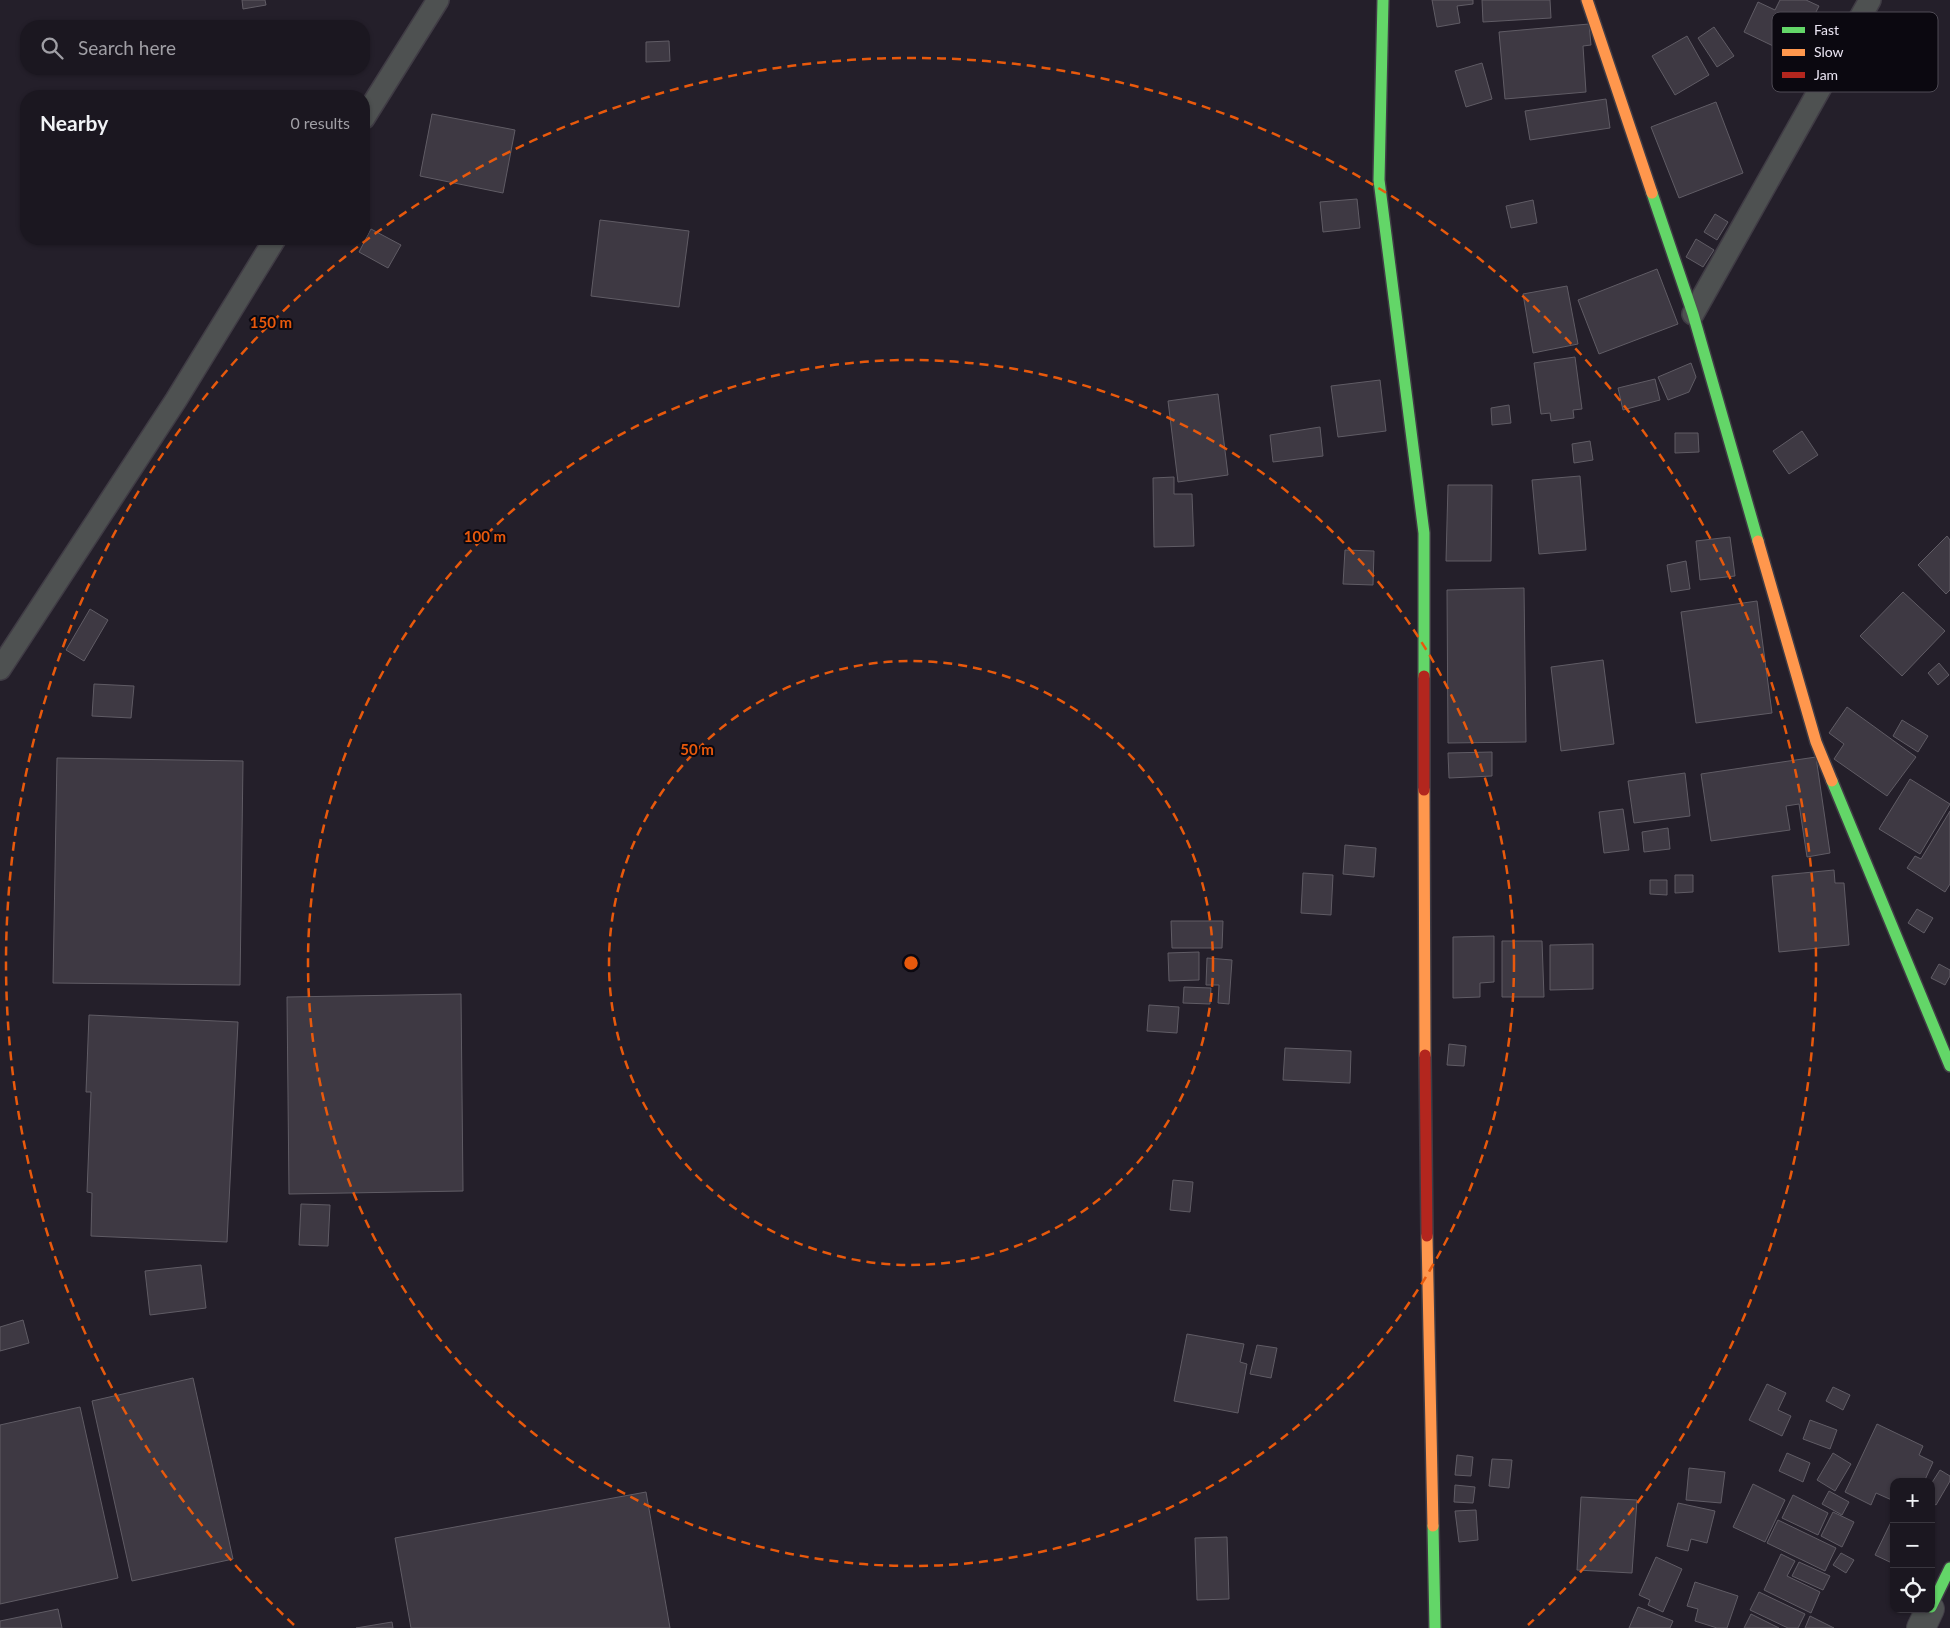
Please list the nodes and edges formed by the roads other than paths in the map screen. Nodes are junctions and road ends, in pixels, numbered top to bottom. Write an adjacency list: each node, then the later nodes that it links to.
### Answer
1 (438, 0): 7 (lane)
2 (1383, 0): 15 (street)
3 (1588, 0): 9 (street)
4 (1870, 0): 5 (lane)
5 (1863, 12)
6 (1818, 92): 9 (lane)
7 (370, 108)
8 (271, 245): 10 (lane)
9 (1693, 314): 11 (street)
10 (0, 669)
11 (1950, 1066)
12 (1950, 1568): 13 (street)
13 (1935, 1600)
14 (1928, 1613): 16 (street)
15 (1435, 1628)
16 (1921, 1628)

